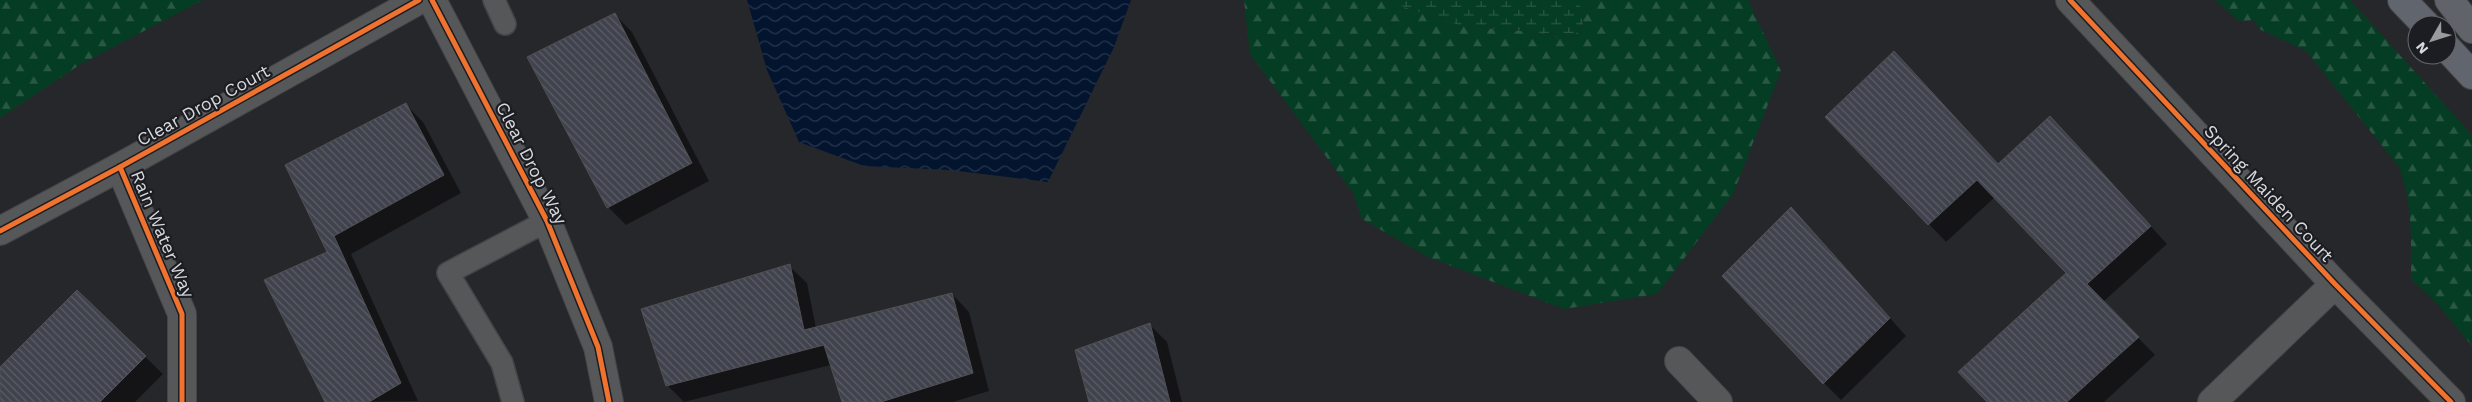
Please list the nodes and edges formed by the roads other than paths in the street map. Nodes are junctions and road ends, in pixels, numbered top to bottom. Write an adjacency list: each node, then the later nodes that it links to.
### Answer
1 (419, 0): 12 (street, Clear Drop Court)
2 (432, 0): 13 (street, Clear Drop Way)
3 (494, 0): 8 (lane)
4 (2070, 0): 15 (street, Spring Maiden Court)
5 (2402, 0): 7 (highway)
6 (2449, 0): 9 (main road)
7 (2416, 15)
8 (505, 24)
9 (2472, 29)
10 (2457, 59): 11 (highway)
11 (2472, 75)
12 (120, 167): 14 (street, Clear Drop Court); 17 (street, Rain Water Way)
13 (547, 221): 18 (lane); 19 (street, Clear Drop Way)
14 (0, 231)
15 (2336, 284): 21 (street); 22 (street, Spring Maiden Court)
16 (1679, 361): 20 (street)
17 (182, 402)
18 (513, 402)
19 (609, 402)
20 (1718, 402)
21 (2212, 402)
22 (2451, 402)

